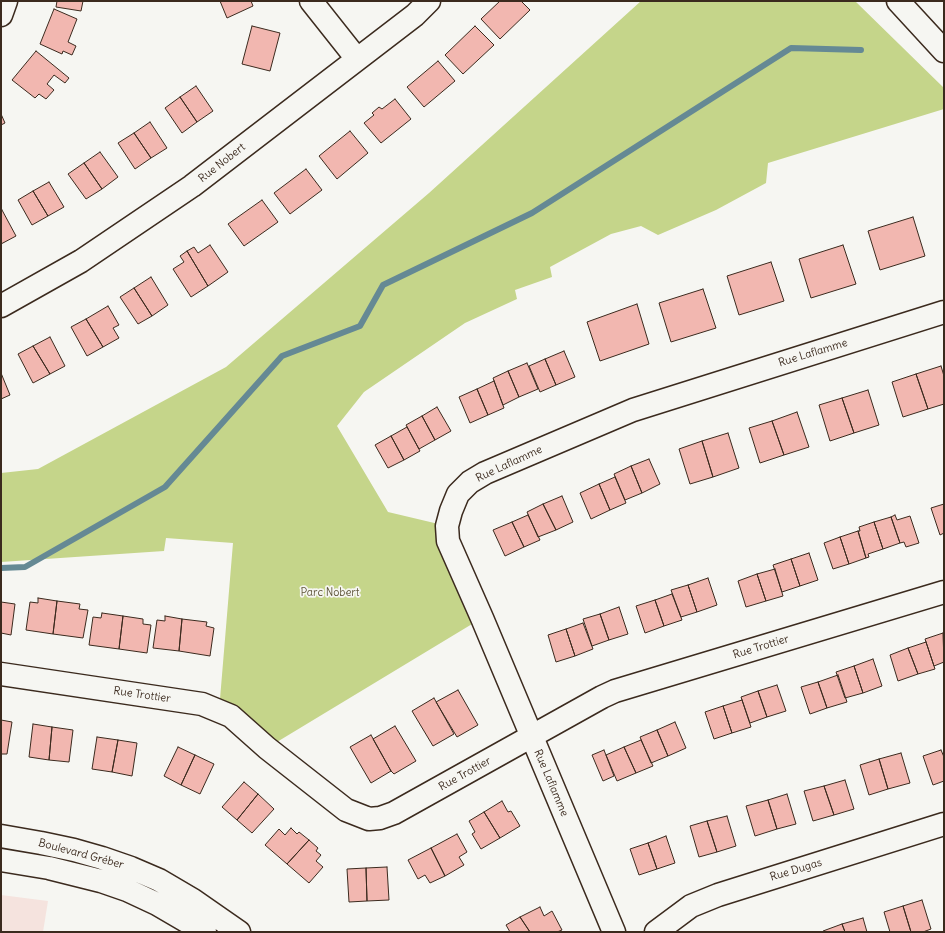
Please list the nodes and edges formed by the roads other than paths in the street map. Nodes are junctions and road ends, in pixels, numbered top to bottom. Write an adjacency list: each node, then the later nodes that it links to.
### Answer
1 (6, 1): 5 (street)
2 (310, 1): 7 (street)
3 (429, 1): 7 (street, Rue Nobert)
4 (898, 1): 6 (street)
5 (1, 15)
6 (944, 51)
7 (357, 59): 8 (street, Rue Nobert)
8 (1, 306)
9 (944, 312): 12 (street, Rue Laflamme)
10 (944, 592): 12 (street, Rue Trottier)
11 (1, 674): 12 (street, Rue Trottier)
12 (531, 737): 18 (street, Rue Laflamme)
13 (944, 824): 19 (street, Rue Dugas)
14 (1, 836): 17 (street, Boulevard Gréber)
15 (1, 860): 16 (street, Boulevard Gréber)
16 (205, 932)
17 (238, 932)
18 (614, 932)
19 (656, 932)

